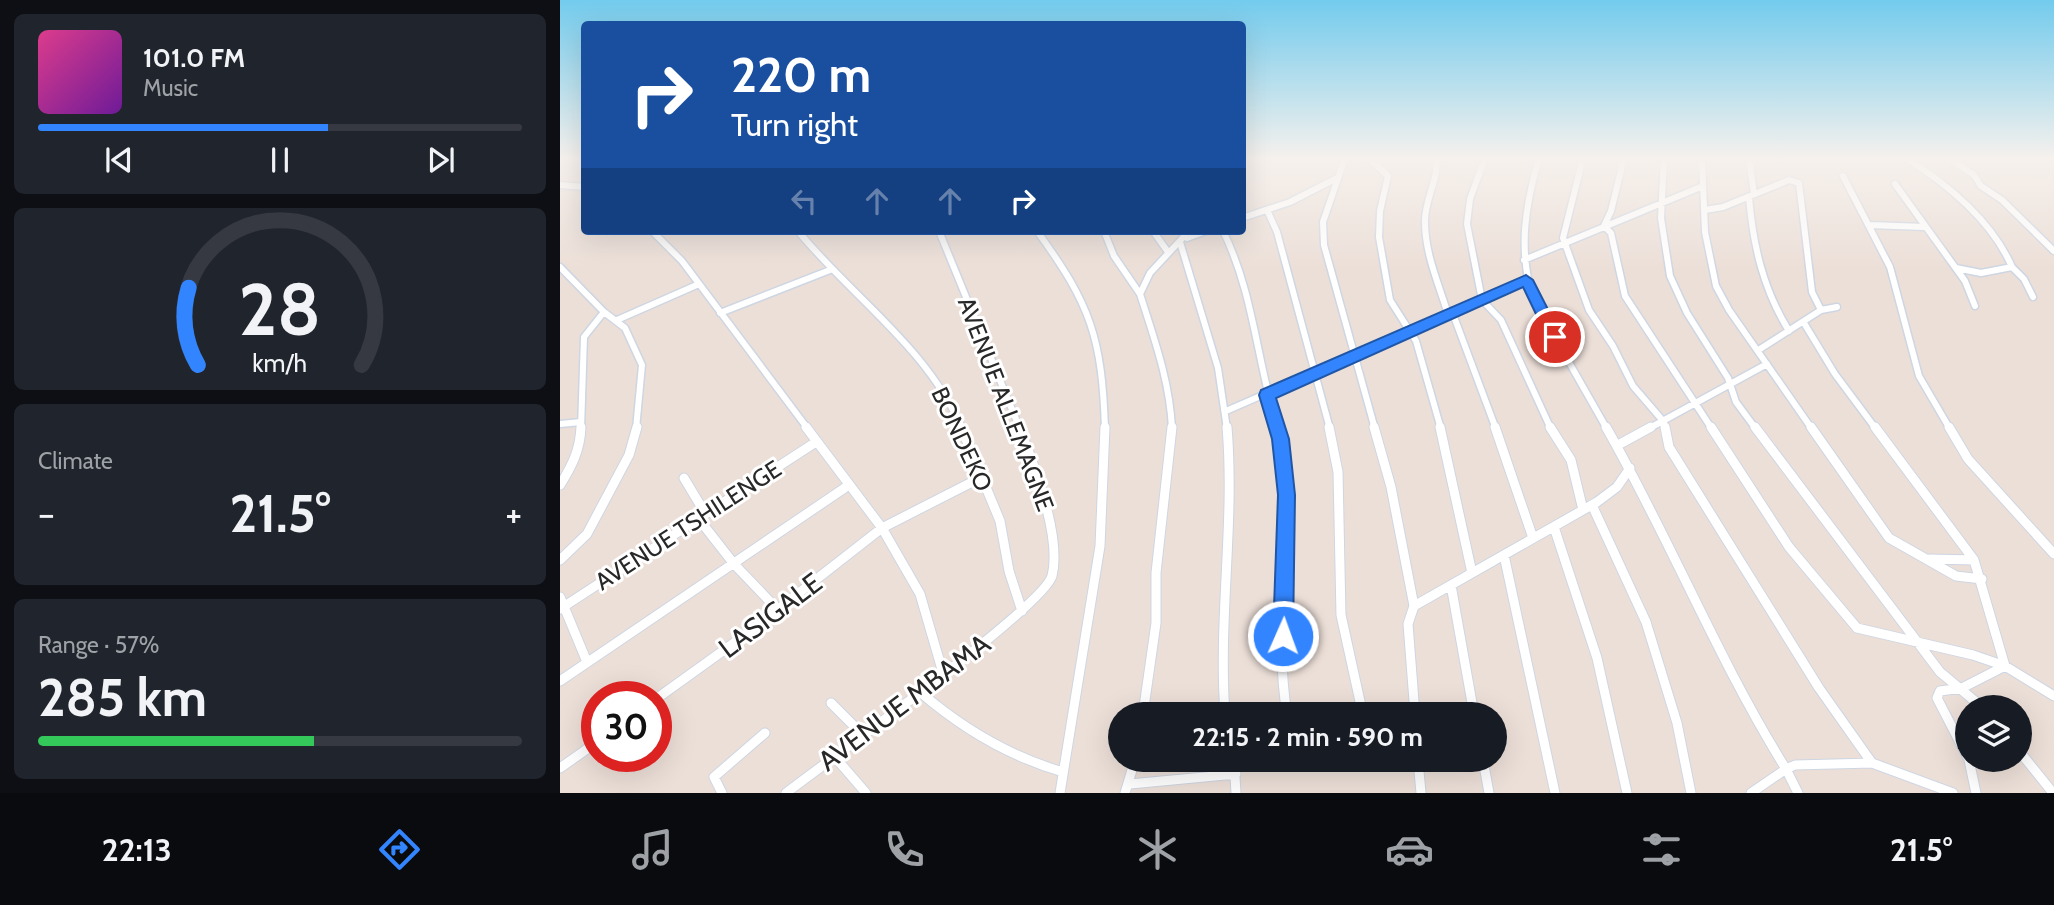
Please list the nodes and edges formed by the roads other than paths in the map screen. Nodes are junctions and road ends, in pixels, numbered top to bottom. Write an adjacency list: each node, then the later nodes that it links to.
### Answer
1 (1304, 195): 19 (street)
2 (1330, 195): 57 (street)
3 (1384, 195): 55 (street)
4 (1429, 195): 51 (street)
5 (1471, 195): 45 (street)
6 (1528, 195): 36 (street)
7 (1572, 195): 33 (street)
8 (1615, 195): 23 (street)
9 (1660, 195): 18 (street)
10 (1680, 195): 18 (street)
11 (1704, 195): 20 (street)
12 (1800, 195): 48 (street)
13 (1853, 195): 22 (street)
14 (1903, 195): 24 (street)
15 (1954, 195): 38 (street)
16 (1995, 195): 34 (street)
17 (1752, 196): 20 (street); 54 (street)
18 (1659, 203): 23 (street); 60 (street)
19 (1267, 210): 21 (street); 59 (street)
20 (1706, 210): 56 (street)
21 (1246, 217)
22 (1869, 225): 24 (street); 79 (street)
23 (1604, 226): 33 (street); 62 (street)
24 (1925, 227): 39 (street)
25 (656, 235): 42 (street)
26 (801, 235): 40 (street, BONDEKO)
27 (941, 235): 91 (street, AVENUE ALLEMAGNE)
28 (1039, 235): 118 (street)
29 (1106, 235): 43 (street)
30 (1156, 235): 35 (street)
31 (1224, 235): 61 (street)
32 (1185, 237): 35 (street); 63 (street)
33 (1566, 242): 36 (street); 65 (street)
34 (2054, 251)
35 (1168, 252): 43 (street)
36 (1524, 260): 41 (street)
37 (560, 267): 49 (street)
38 (2012, 267): 39 (street); 44 (street)
39 (1956, 268): 46 (street)
40 (830, 270): 50 (street); 70 (street, BONDEKO)
41 (1526, 280): 45 (street); 68 (street)
42 (699, 284): 50 (street); 52 (street)
43 (1140, 294): 102 (street)
44 (2033, 296)
45 (1482, 300): 51 (street); 74 (street)
46 (1975, 306)
47 (1837, 307): 48 (street)
48 (1821, 310): 53 (street)
49 (604, 312): 52 (street); 64 (street)
50 (720, 313): 67 (street)
51 (1452, 314): 55 (street); 78 (street)
52 (617, 320): 82 (street)
53 (1804, 323): 54 (street); 83 (street)
54 (1789, 331): 56 (street)
55 (1411, 332): 57 (street); 85 (street)
56 (1760, 349): 58 (street)
57 (1355, 355): 59 (street); 89 (street)
58 (1767, 364): 60 (street); 81 (street)
59 (1312, 373): 61 (street); 105 (street)
60 (1733, 384): 62 (street); 92 (street)
61 (1267, 395): 63 (street); 104 (street)
62 (1695, 406): 65 (street); 92 (street)
63 (1226, 411): 103 (street)
64 (581, 422): 66 (street); 72 (street)
65 (1664, 422): 68 (street); 114 (street)
66 (560, 424)
67 (816, 442): 73 (street); 75 (street, AVENUE TSHILENGE)
68 (1618, 445): 69 (street)
69 (1630, 468): 74 (street); 117 (street)
70 (982, 477): 77 (street, LASIGALE); 91 (street, BONDEKO)
71 (684, 478): 75 (street)
72 (560, 485)
73 (849, 485): 77 (street); 84 (street)
74 (1588, 507): 76 (street); 133 (street)
75 (702, 516): 84 (street); 88 (street, AVENUE TSHILENGE)
76 (1554, 527): 78 (street); 132 (street)
77 (882, 528): 90 (street, LASIGALE); 95 (street)
78 (1533, 538): 80 (street)
79 (2054, 554)
80 (1504, 555): 85 (street); 131 (street)
81 (1927, 558): 83 (street); 86 (street)
82 (560, 560)
83 (1975, 560): 86 (street)
84 (734, 565): 90 (street); 93 (street)
85 (1472, 573): 87 (street)
86 (1982, 579): 94 (street)
87 (1451, 585): 89 (street); 107 (street)
88 (562, 603): 93 (street)
89 (1414, 606): 106 (street)
90 (778, 610): 97 (street, LASIGALE)
91 (1022, 611): 95 (street, AVENUE MBAMA)
92 (1917, 643): 94 (street); 98 (street)
93 (587, 662): 96 (street)
94 (2005, 666): 98 (street); 101 (street)
95 (943, 673): 99 (street, AVENUE MBAMA)
96 (560, 681)
97 (672, 687)
98 (1962, 688): 100 (street); 110 (street)
99 (920, 692): 111 (street, AVENUE MBAMA); 118 (street)
100 (1969, 695)
101 (2054, 696)
102 (1145, 702)
103 (1224, 702)
104 (1285, 702)
105 (1360, 702)
106 (1414, 702)
107 (1472, 702)
108 (831, 703): 111 (street)
109 (765, 733): 124 (street)
110 (1955, 733)
111 (863, 734): 113 (street, AVENUE MBAMA)
112 (581, 753): 116 (street)
113 (834, 756): 125 (street, AVENUE MBAMA); 126 (street)
114 (1872, 763): 117 (street); 136 (street)
115 (2032, 767): 138 (street)
116 (560, 768)
117 (1786, 769): 134 (street); 135 (street)
118 (1063, 772): 127 (street)
119 (1419, 772): 129 (street)
120 (1485, 772): 130 (street)
121 (1971, 772): 137 (street)
122 (1236, 774): 123 (street); 128 (street)
123 (1128, 789)
124 (722, 793)
125 (786, 793)
126 (866, 793)
127 (1060, 793)
128 (1236, 793)
129 (1421, 793)
130 (1489, 793)
131 (1555, 793)
132 (1627, 793)
133 (1690, 793)
134 (1751, 793)
135 (1798, 793)
136 (1953, 793)
137 (1976, 793)
138 (2053, 793)

